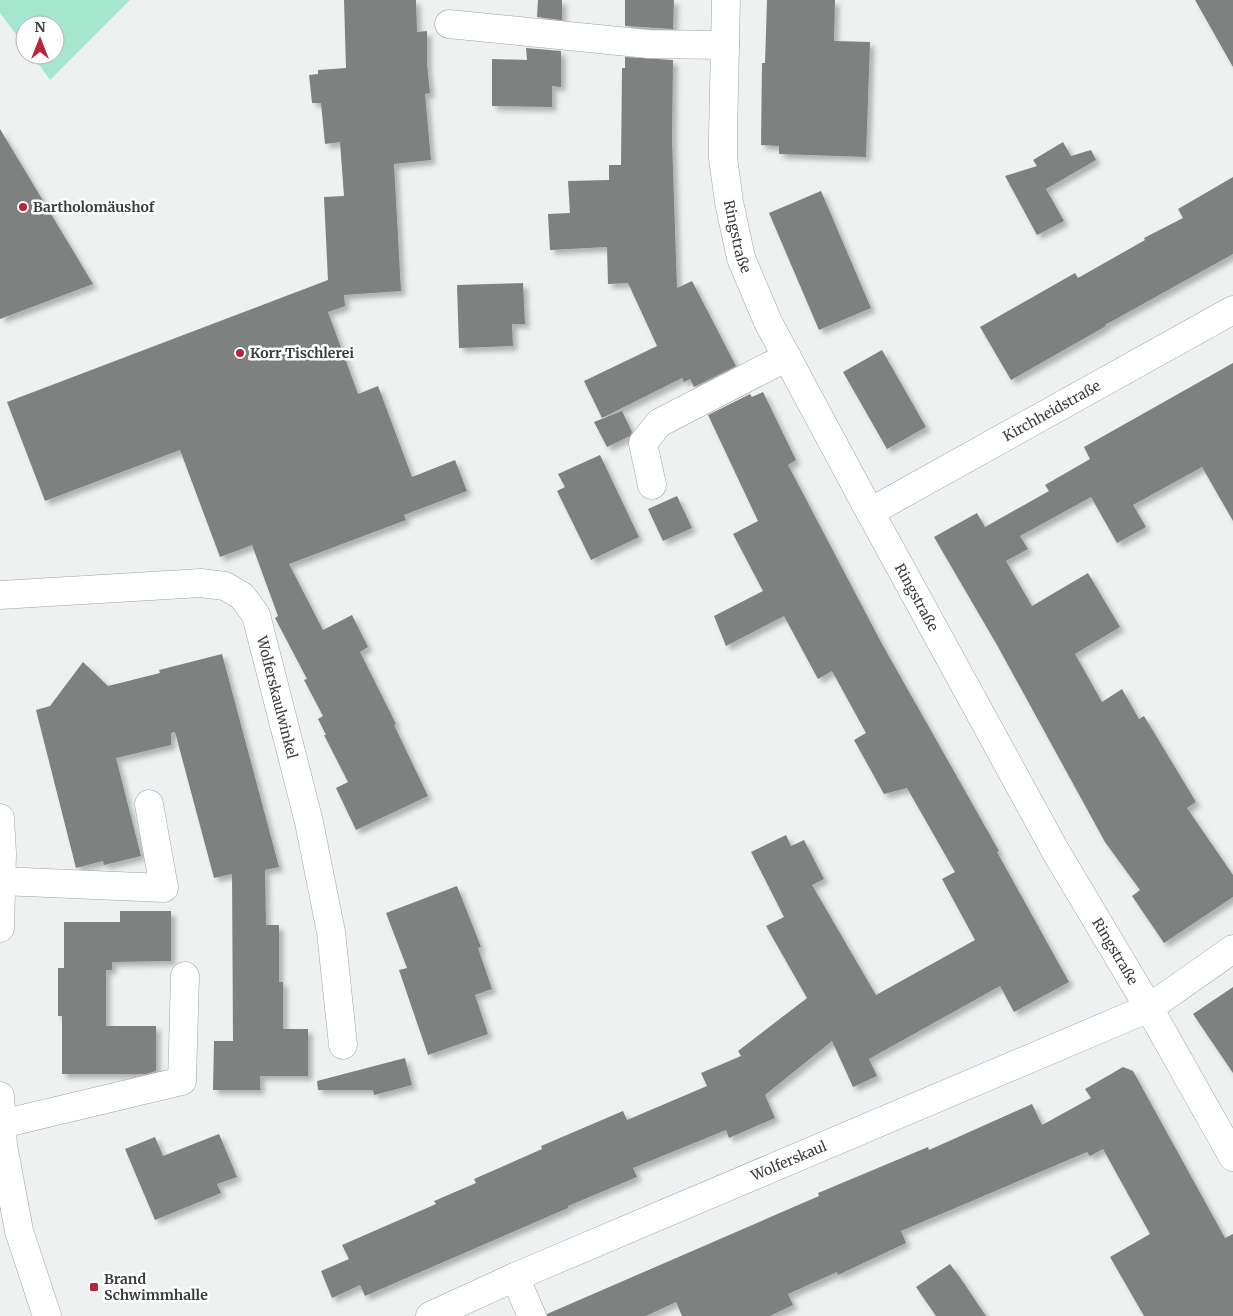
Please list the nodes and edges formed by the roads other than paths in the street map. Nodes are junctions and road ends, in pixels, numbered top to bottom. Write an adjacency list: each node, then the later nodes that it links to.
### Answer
1 (726, 0): 3 (street, Ringstraße)
2 (449, 24): 3 (street)
3 (725, 46): 5 (street, Ringstraße)
4 (1233, 310): 7 (street, Kirchheidstraße)
5 (787, 357): 6 (street); 7 (street, Ringstraße)
6 (652, 485)
7 (870, 512): 15 (street, Ringstraße)
8 (0, 595): 16 (street, Wolferskaulwinkel)
9 (149, 804): 11 (street)
10 (0, 818): 11 (street)
11 (1, 882): 12 (street)
12 (0, 928)
13 (1233, 949): 15 (street, Wolferskaul)
14 (185, 976): 18 (street)
15 (1149, 1008): 19 (street, Ringstraße); 20 (street, Wolferskaul)
16 (343, 1045)
17 (0, 1096): 18 (street)
18 (2, 1124): 21 (street)
19 (1233, 1157)
20 (515, 1277): 22 (street, Wolferskaul); 23 (street)
21 (47, 1316)
22 (430, 1316)
23 (532, 1316)

